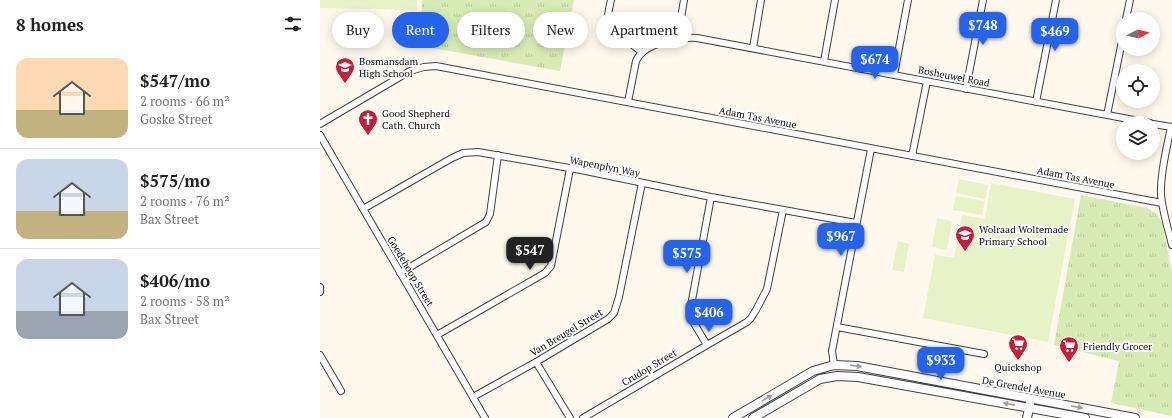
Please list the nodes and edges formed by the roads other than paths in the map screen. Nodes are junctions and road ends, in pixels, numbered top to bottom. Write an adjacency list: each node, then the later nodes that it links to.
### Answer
1 (611, 0): 14 (street)
2 (684, 0): 9 (street)
3 (761, 0): 13 (street)
4 (835, 0): 16 (street)
5 (908, 0): 17 (street)
6 (983, 0): 19 (street)
7 (1056, 0): 21 (street)
8 (1130, 0): 10 (street)
9 (682, 12)
10 (1127, 12)
11 (692, 38): 13 (street, Bosheuwel Road)
12 (649, 48): 14 (street, Bosheuwel Road)
13 (753, 48): 16 (street, Bosheuwel Road)
14 (642, 52): 20 (street)
15 (1119, 56): 22 (street)
16 (824, 61): 17 (street, Bosheuwel Road)
17 (894, 75): 18 (street, Bosheuwel Road)
18 (926, 81): 19 (street, Bosheuwel Road); 30 (street)
19 (966, 89): 21 (street, Bosheuwel Road)
20 (628, 102): 24 (street, Adam Tas Avenue); 28 (street, Adam Tas Avenue)
21 (1036, 102): 22 (street, Bosheuwel Road)
22 (1107, 115): 23 (street, Bosheuwel Road)
23 (1116, 117)
24 (320, 124)
25 (1160, 125): 26 (street)
26 (1171, 127): 34 (street)
27 (320, 135): 35 (street, Goedehoop Street)
28 (871, 149): 30 (street, Adam Tas Avenue); 37 (street)
29 (498, 155): 31 (street, Wapenplyn Way); 35 (street, Wapenplyn Way); 39 (street)
30 (912, 156): 34 (street, Adam Tas Avenue)
31 (570, 169): 32 (street, Wapenplyn Way); 43 (street)
32 (642, 183): 33 (street, Wapenplyn Way); 47 (street, Van Breugel Street)
33 (711, 197): 36 (street, Wapenplyn Way); 44 (street)
34 (1162, 203): 38 (street)
35 (363, 210): 39 (street, Goedehoop Street)
36 (783, 210): 37 (street, Wapenplyn Way); 44 (street, Crudop Street)
37 (856, 223): 42 (street)
38 (1172, 245)
39 (400, 273): 43 (street, Goedehoop Street)
40 (320, 287): 41 (street)
41 (320, 292)
42 (837, 327): 45 (street); 48 (street)
43 (437, 335): 52 (street, Goedehoop Street)
44 (707, 345): 59 (street, Crudop Street)
45 (984, 354)
46 (320, 355): 51 (street)
47 (536, 362): 52 (street, Van Breugel Street); 58 (street)
48 (834, 365): 49 (street); 50 (street); 53 (street, De Grendel Avenue, one-way to 53); 60 (street, De Grendel Avenue, one-way to 48)
49 (847, 376): 50 (street, De Grendel Avenue); 55 (street, De Grendel Avenue, one-way to 49)
50 (820, 380): 61 (street, De Grendel Avenue)
51 (341, 390)
52 (473, 397): 57 (street, Goedehoop Street)
53 (1030, 399): 54 (street, De Grendel Avenue); 55 (street)
54 (1039, 400): 56 (street); 65 (street, De Grendel Avenue, one-way to 65)
55 (1029, 408): 56 (street, De Grendel Avenue); 62 (street)
56 (1037, 409): 63 (street); 64 (street, De Grendel Avenue)
57 (485, 418)
58 (570, 418)
59 (583, 418)
60 (733, 418)
61 (752, 418)
62 (1027, 418)
63 (1036, 418)
64 (1085, 418)
65 (1135, 418)

